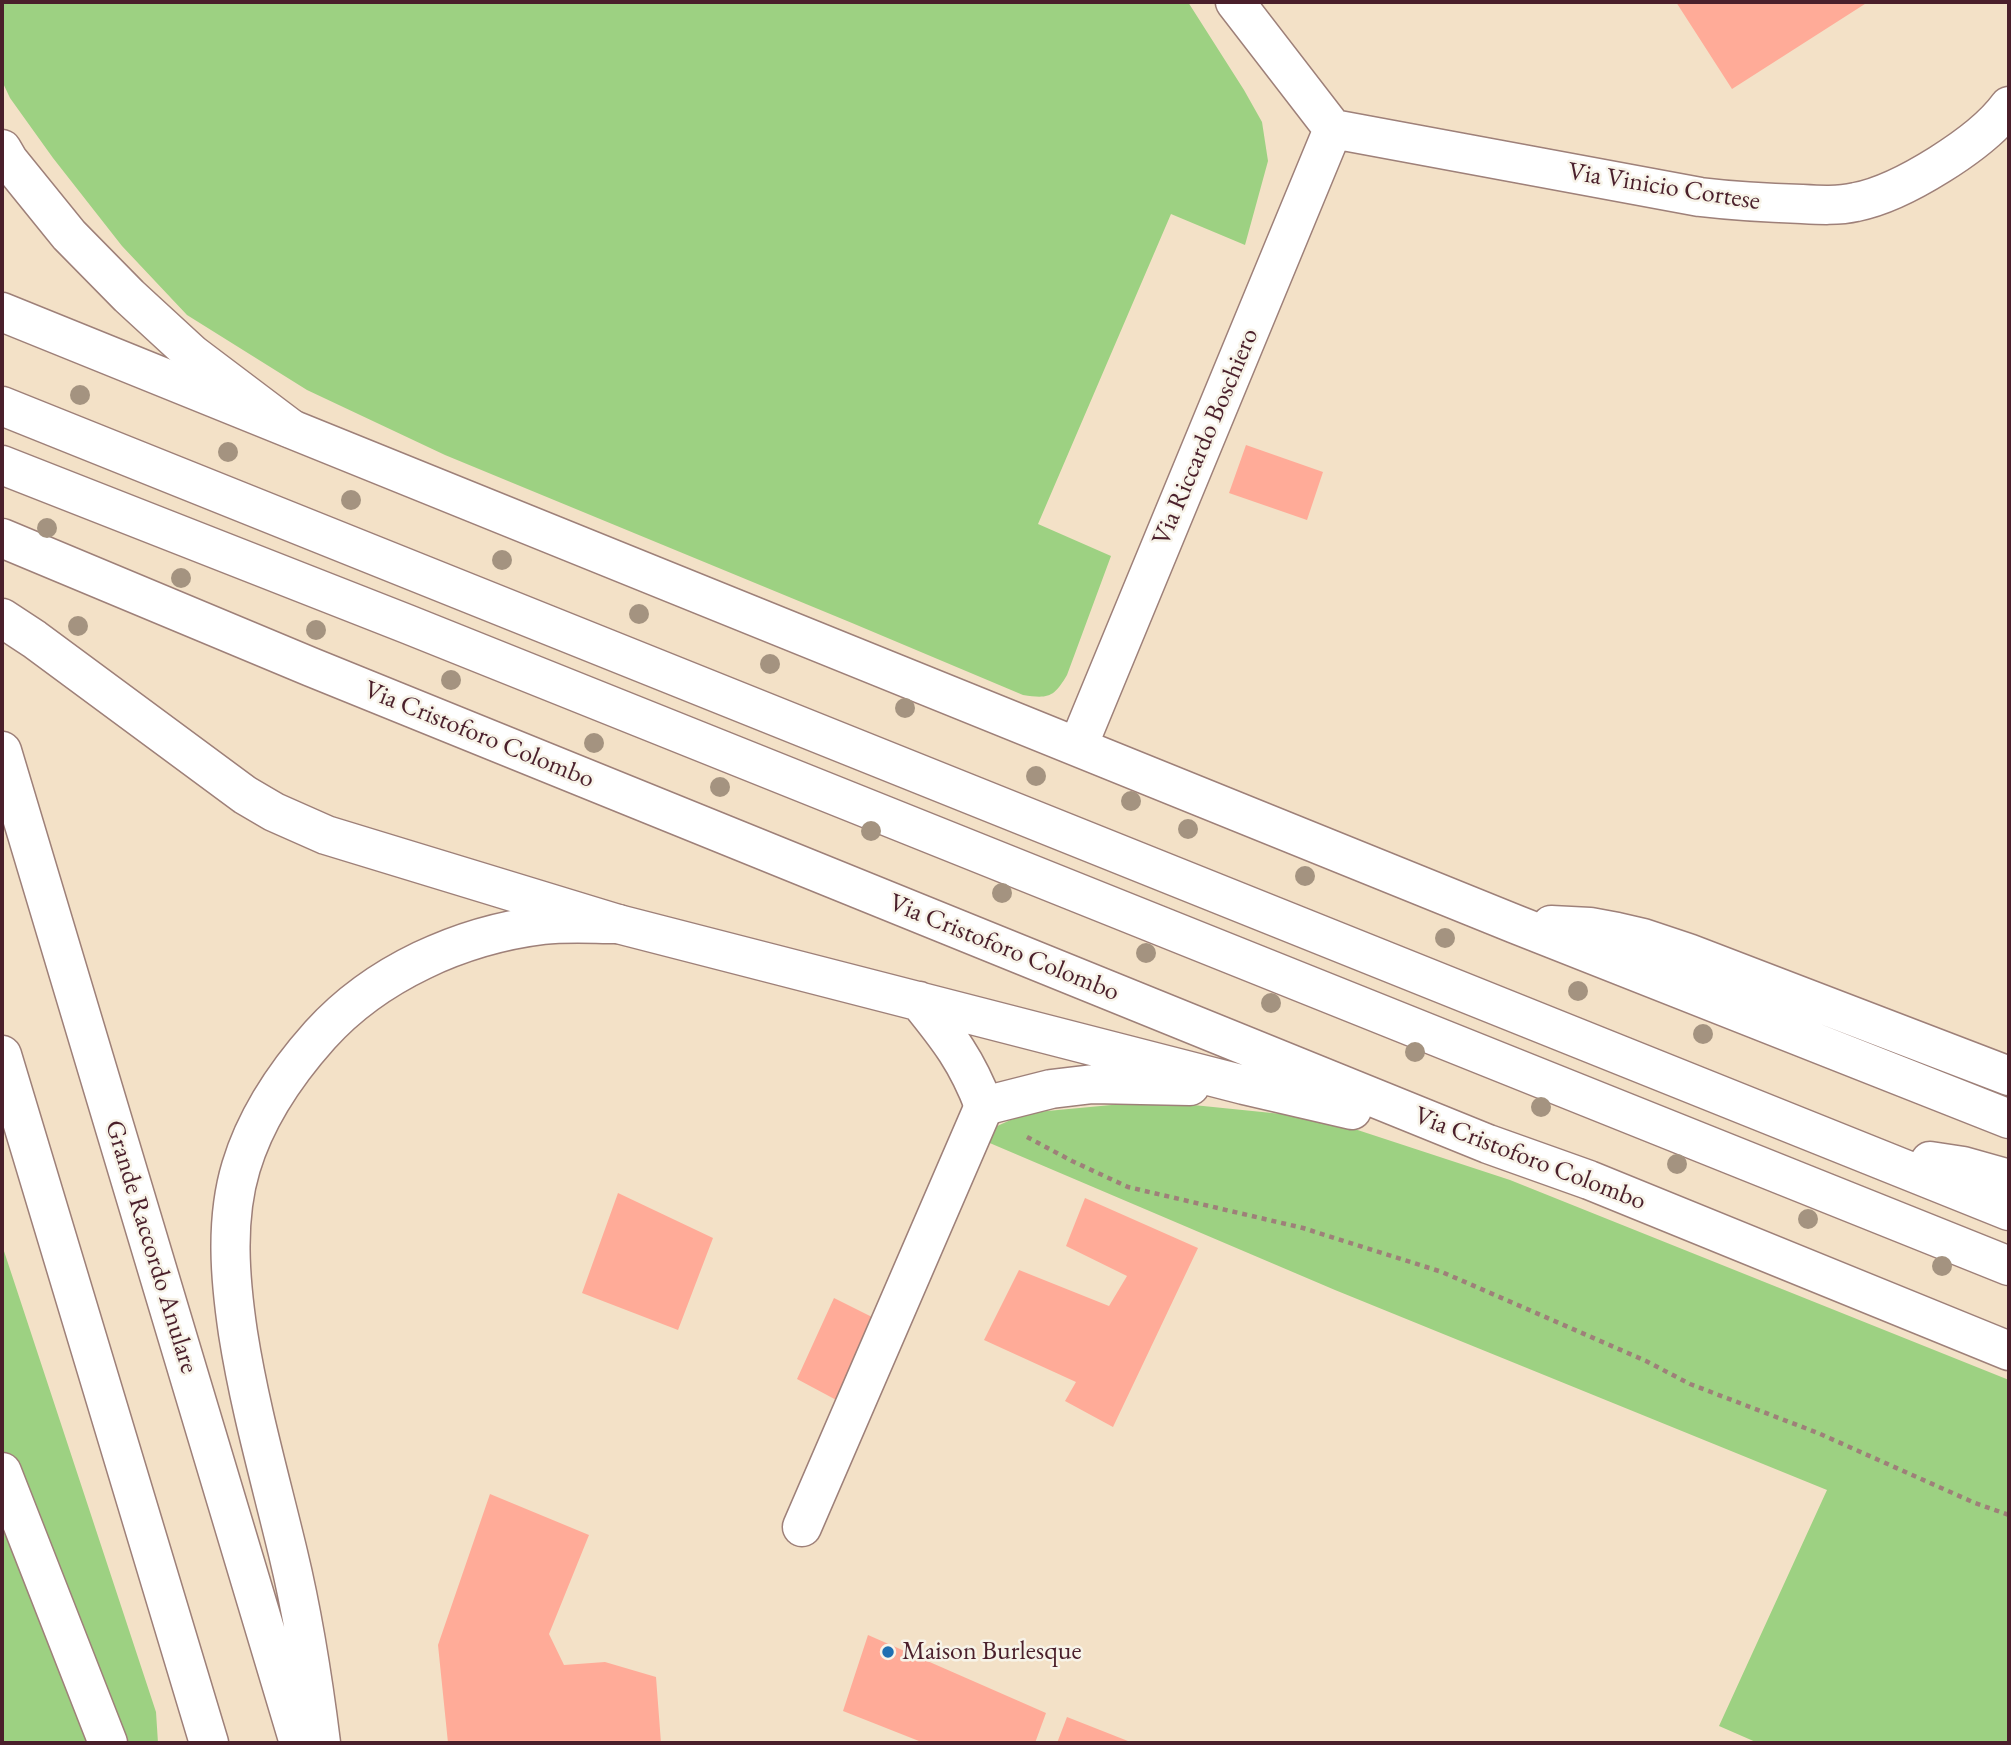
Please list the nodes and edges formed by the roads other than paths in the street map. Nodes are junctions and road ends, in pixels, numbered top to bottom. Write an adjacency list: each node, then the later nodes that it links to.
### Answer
1 (1235, 2): 3 (main road)
2 (2009, 106): 3 (main road, Via Vinicio Cortese)
3 (1334, 129): 11 (main road, Via Riccardo Boschiero)
4 (2, 149): 7 (main road)
5 (2, 312): 7 (main road)
6 (2, 407): 22 (main road)
7 (290, 428): 11 (main road)
8 (2, 465): 25 (main road)
9 (2, 538): 21 (main road, Via Cristoforo Colombo)
10 (2, 618): 13 (main road)
11 (1078, 746): 14 (main road)
12 (2, 751): 31 (main road, Grande Raccordo Anulare)
13 (618, 923): 15 (main road); 32 (main road)
14 (1515, 924): 17 (main road); 20 (main road)
15 (919, 1001): 18 (main road); 19 (main road)
16 (2, 1055): 30 (main road)
17 (2009, 1076)
18 (1244, 1085): 19 (main road); 21 (main road)
19 (982, 1111): 28 (main road)
20 (2009, 1119)
21 (1488, 1144): 26 (main road, Via Cristoforo Colombo)
22 (1878, 1158): 23 (main road); 24 (main road)
23 (2009, 1179)
24 (2009, 1211)
25 (2009, 1266)
26 (2009, 1351)
27 (2, 1472): 29 (main road)
28 (802, 1527)
29 (108, 1743)
30 (209, 1743)
31 (299, 1743)
32 (321, 1743)

